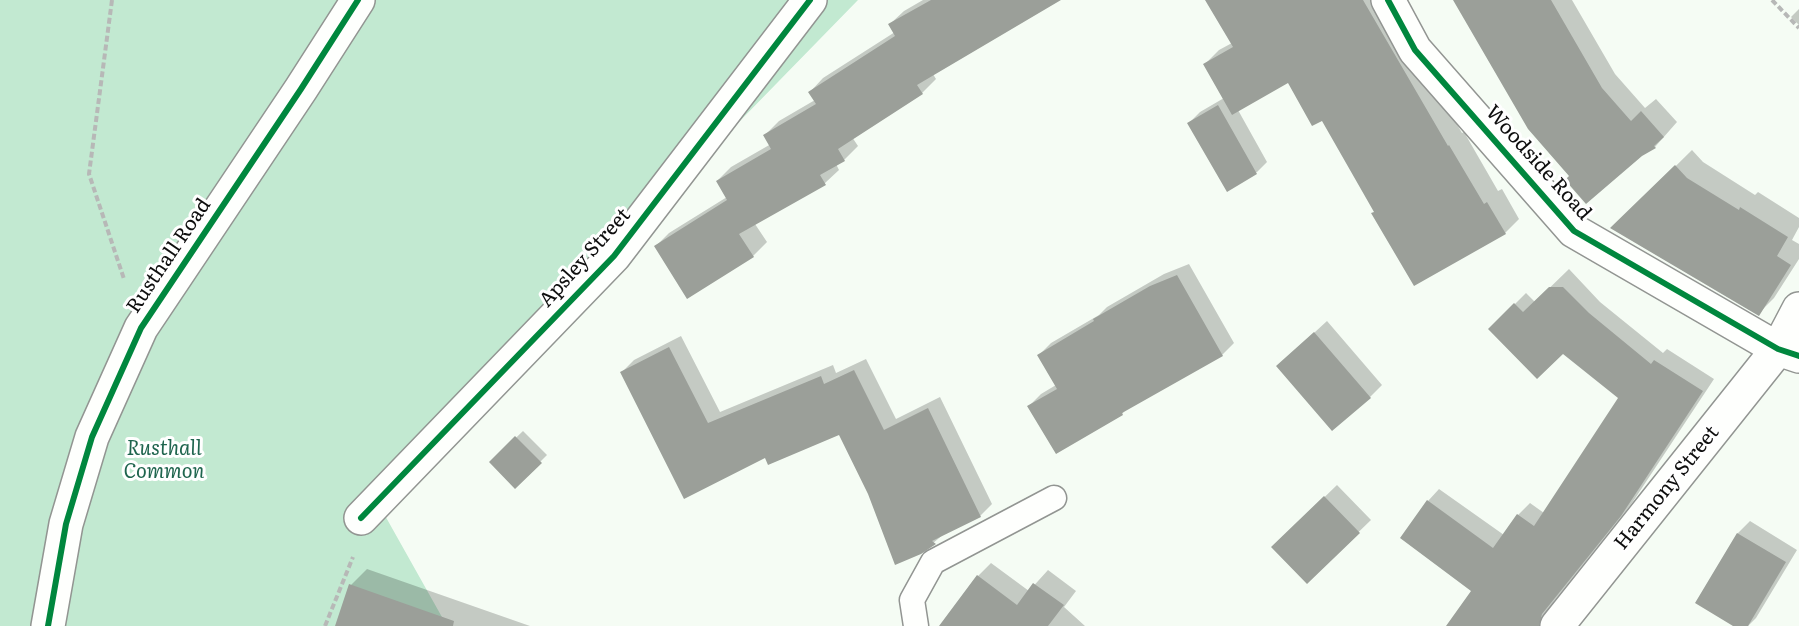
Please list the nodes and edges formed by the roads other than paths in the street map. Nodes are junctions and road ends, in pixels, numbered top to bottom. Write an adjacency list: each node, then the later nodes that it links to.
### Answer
1 (358, 0): 8 (street, Rusthall Road)
2 (810, 0): 7 (street, Apsley Street)
3 (1388, 0): 5 (street, Woodside Road)
4 (1799, 309): 5 (street, Harmony Street)
5 (1789, 352): 10 (street, Harmony Street)
6 (1054, 498): 9 (lane)
7 (361, 518)
8 (48, 626)
9 (916, 626)
10 (1557, 626)

